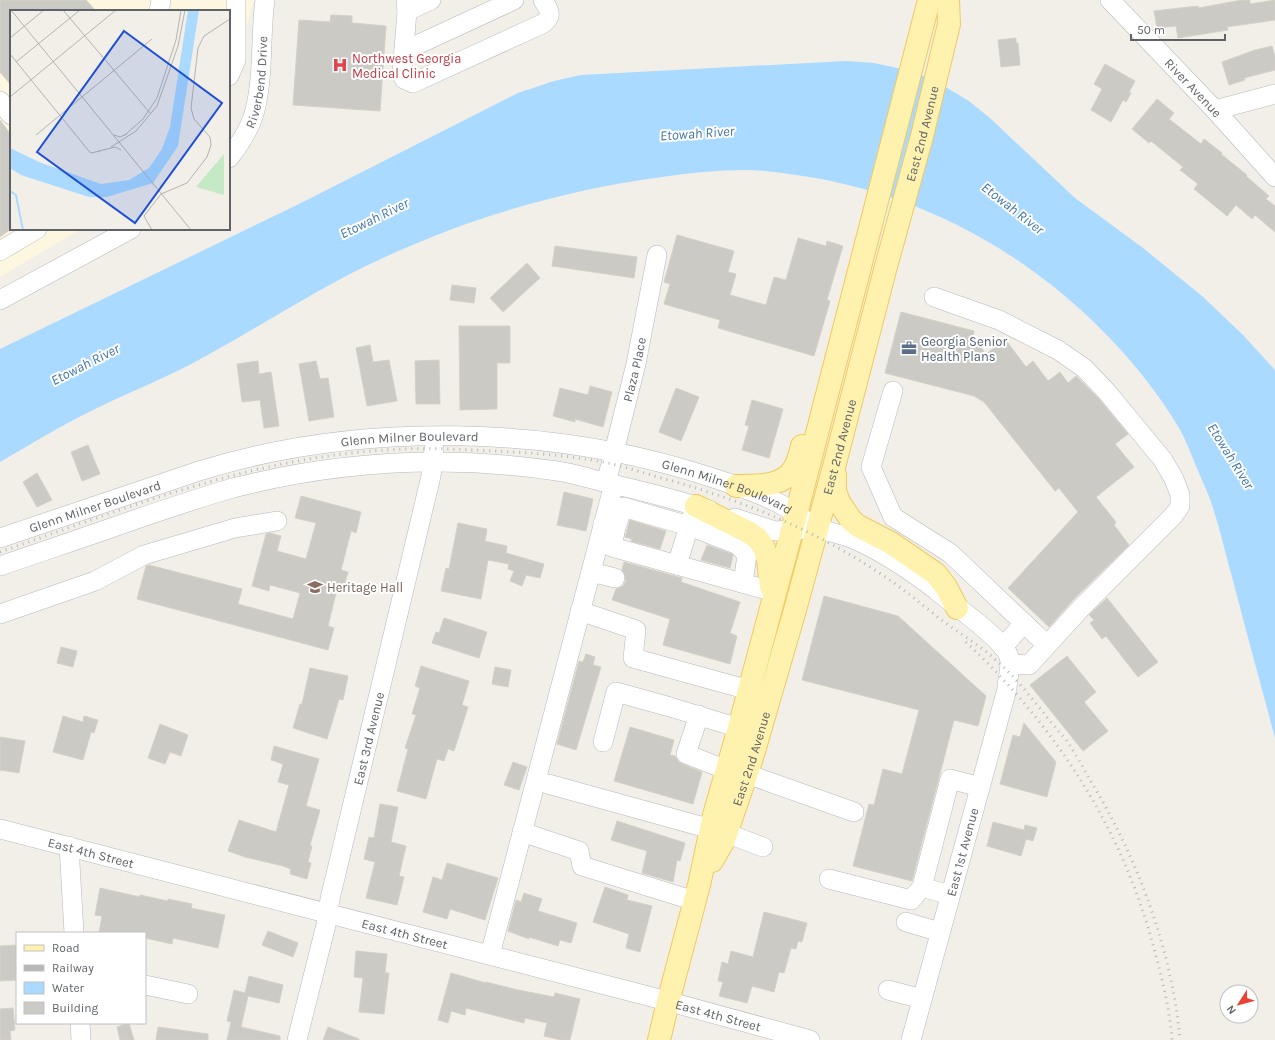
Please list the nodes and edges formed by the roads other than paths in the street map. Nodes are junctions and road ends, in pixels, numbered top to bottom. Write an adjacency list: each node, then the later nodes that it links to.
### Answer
1 (161, 0): 11 (street)
2 (236, 0): 14 (street)
3 (265, 0): 13 (street, Riverbend Drive)
4 (431, 0): 10 (street)
5 (514, 0): 12 (street)
6 (543, 0): 12 (street)
7 (929, 0): 29 (main road, East 2nd Avenue)
8 (948, 0): 33 (main road, East 2nd Avenue)
9 (1110, 0): 17 (street, River Avenue)
10 (406, 6): 12 (street)
11 (159, 10)
12 (404, 51)
13 (261, 59): 14 (street); 19 (street, Riverbend Drive)
14 (231, 64)
15 (1275, 94): 17 (street)
16 (0, 101): 18 (street)
17 (1215, 110): 20 (street, River Avenue)
18 (10, 114)
19 (230, 157)
20 (1275, 177)
21 (35, 230): 24 (street)
22 (126, 230): 23 (street)
23 (104, 235): 27 (street)
24 (0, 251)
25 (657, 255): 31 (street, Plaza Place)
26 (934, 297): 52 (street)
27 (0, 300)
28 (893, 392): 51 (street)
29 (824, 402): 35 (main road); 38 (main road, East 2nd Avenue)
30 (436, 436): 31 (street, Glenn Milner Boulevard); 32 (street, East 3rd Avenue); 41 (street, Glenn Milner Boulevard)
31 (614, 453): 34 (street, Plaza Place); 35 (street, Glenn Milner Boulevard)
32 (433, 462): 34 (street, Glenn Milner Boulevard); 43 (street, Glenn Milner Boulevard); 72 (street, East 3rd Avenue)
33 (835, 463): 40 (main road, East 2nd Avenue); 48 (main road)
34 (610, 483): 36 (street, Glenn Milner Boulevard); 39 (street, Plaza Place)
35 (736, 486): 38 (street, Glenn Milner Boulevard)
36 (693, 516): 38 (street, Glenn Milner Boulevard); 39 (street); 42 (street); 46 (street); 47 (main road)
37 (277, 521): 50 (street)
38 (794, 522): 40 (street, Glenn Milner Boulevard); 47 (main road, East 2nd Avenue)
39 (610, 526): 42 (street); 44 (street)
40 (817, 527): 48 (street, Glenn Milner Boulevard); 59 (main road, East 2nd Avenue)
41 (0, 538)
42 (677, 565): 46 (street)
43 (0, 566)
44 (590, 572): 45 (street); 49 (street)
45 (614, 578)
46 (743, 583): 47 (street)
47 (772, 597): 55 (main road, East 2nd Avenue)
48 (957, 608): 53 (street, Glenn Milner Boulevard)
49 (580, 612): 55 (street); 65 (street)
50 (0, 614)
51 (1024, 623): 52 (street); 53 (street)
52 (1048, 645): 54 (street)
53 (1003, 647): 54 (street, Glenn Milner Boulevard)
54 (1010, 664): 61 (street, East 1st Avenue)
55 (749, 690): 57 (main road, East 2nd Avenue)
56 (699, 715): 57 (street); 58 (street); 59 (street)
57 (739, 728): 59 (main road, East 2nd Avenue)
58 (603, 742)
59 (737, 772): 62 (street); 64 (main road, East 2nd Avenue)
60 (548, 784): 64 (street)
61 (980, 787): 69 (street); 71 (street, East 1st Avenue)
62 (854, 812)
63 (0, 829): 66 (street, East 4th Street)
64 (718, 831): 67 (street); 70 (main road, East 2nd Avenue)
65 (522, 832): 70 (street); 76 (street)
66 (69, 846): 72 (street, East 4th Street); 74 (street)
67 (763, 847)
68 (829, 879): 69 (street)
69 (922, 887): 71 (street)
70 (697, 893): 81 (main road, East 2nd Avenue)
71 (950, 895): 75 (street, East 1st Avenue)
72 (328, 913): 76 (street, East 4th Street); 84 (street, East 3rd Avenue)
73 (906, 922): 75 (street)
74 (74, 932)
75 (940, 932): 80 (street, East 1st Avenue)
76 (490, 955): 81 (street, East 4th Street)
77 (146, 985): 79 (street)
78 (888, 990): 80 (street)
79 (188, 994)
80 (922, 999): 87 (street, East 1st Avenue)
81 (668, 1002): 85 (main road, East 2nd Avenue); 86 (street, East 4th Street)
82 (80, 1024): 83 (street)
83 (81, 1040)
84 (297, 1040)
85 (659, 1040)
86 (810, 1040)
87 (911, 1040)

